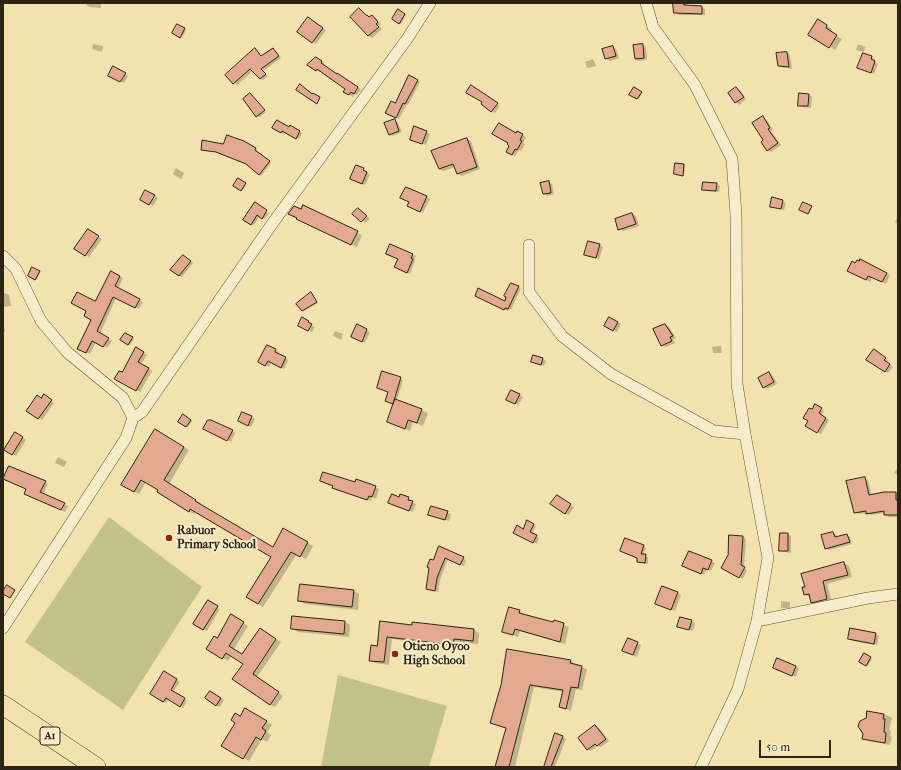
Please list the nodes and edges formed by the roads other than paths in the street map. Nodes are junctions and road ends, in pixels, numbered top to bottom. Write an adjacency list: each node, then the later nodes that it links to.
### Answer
1 (430, 3): 5 (street)
2 (646, 3): 6 (street)
3 (529, 244): 6 (street)
4 (3, 256): 5 (street)
5 (132, 418): 9 (street)
6 (745, 434): 8 (street)
7 (898, 594): 8 (street)
8 (757, 621): 12 (street)
9 (3, 628)
10 (3, 705): 11 (highway, A1)
11 (96, 767)
12 (701, 767)

